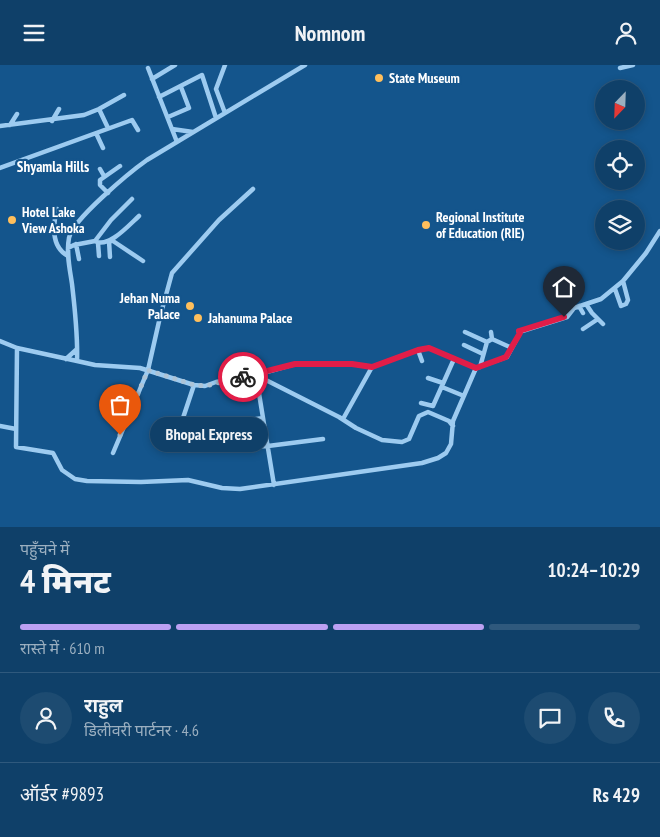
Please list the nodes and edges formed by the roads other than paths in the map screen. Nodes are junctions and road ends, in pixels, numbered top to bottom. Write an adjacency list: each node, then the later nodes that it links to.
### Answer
1 (175, 65): 7 (street)
2 (225, 65): 14 (street)
3 (305, 65): 14 (street)
4 (633, 65): 6 (street)
5 (148, 68): 7 (street)
6 (620, 68)
7 (152, 79): 10 (street)
8 (181, 87): 10 (street); 15 (street); 16 (street)
9 (124, 95): 12 (street)
10 (159, 97): 15 (street)
11 (59, 109): 17 (street)
12 (100, 109): 17 (street); 20 (street)
13 (17, 113): 18 (street)
14 (225, 113): 16 (street)
15 (168, 117): 21 (street)
16 (216, 118): 23 (street)
17 (52, 121): 18 (street)
18 (10, 125): 19 (street)
19 (0, 126)
20 (108, 128): 22 (street); 24 (street)
21 (172, 129): 23 (street); 25 (street)
22 (138, 130)
23 (193, 132): 25 (street)
24 (96, 133): 26 (street); 28 (street)
25 (177, 142): 32 (street)
26 (103, 148)
27 (120, 166): 30 (street)
28 (0, 168)
29 (100, 169): 30 (street)
30 (104, 176): 32 (street)
31 (253, 189): 73 (street)
32 (108, 193): 42 (street)
33 (122, 199): 35 (street)
34 (132, 199): 35 (street)
35 (127, 203): 40 (street)
36 (57, 209): 43 (street)
37 (139, 216): 39 (street)
38 (660, 231): 48 (street)
39 (109, 241): 40 (street); 45 (street); 47 (street)
40 (96, 242): 41 (street); 44 (street)
41 (76, 244): 42 (street); 46 (street)
42 (68, 248): 43 (street)
43 (68, 256): 64 (street)
44 (99, 256)
45 (110, 257)
46 (79, 259)
47 (143, 261)
48 (623, 281): 49 (street); 49 (street)
49 (615, 289): 50 (street)
50 (586, 304): 51 (street); 53 (street)
51 (579, 306): 52 (street); 63 (street)
52 (583, 313)
53 (598, 319): 54 (street); 55 (street)
54 (604, 324)
55 (583, 329)
56 (465, 332): 60 (street)
57 (491, 332): 58 (street)
58 (492, 339): 60 (street); 63 (street)
59 (0, 341): 62 (street)
60 (487, 342): 66 (street)
61 (464, 345): 66 (street)
62 (17, 348): 67 (street); 84 (street)
63 (512, 348): 72 (street)
64 (77, 349): 67 (street); 69 (street)
65 (418, 350): 68 (street); 70 (street); 71 (street)
66 (483, 354): 72 (street)
67 (66, 359): 69 (street)
68 (454, 359): 72 (street); 77 (street)
69 (77, 361): 73 (street)
70 (422, 361)
71 (372, 367): 74 (street); 81 (street)
72 (478, 367): 78 (street)
73 (148, 370): 76 (street); 88 (street)
74 (256, 375): 76 (street); 80 (street); 81 (street)
75 (428, 378): 77 (street)
76 (194, 385): 85 (street)
77 (442, 385): 78 (street); 79 (street)
78 (464, 396): 83 (street)
79 (421, 403)
80 (263, 418): 87 (street); 87 (street)
81 (343, 419): 83 (street)
82 (0, 426): 84 (street)
83 (453, 426): 89 (street)
84 (16, 429): 89 (street)
85 (170, 432)
86 (322, 439): 87 (street)
87 (268, 446): 89 (street)
88 (113, 453)
89 (274, 485)

